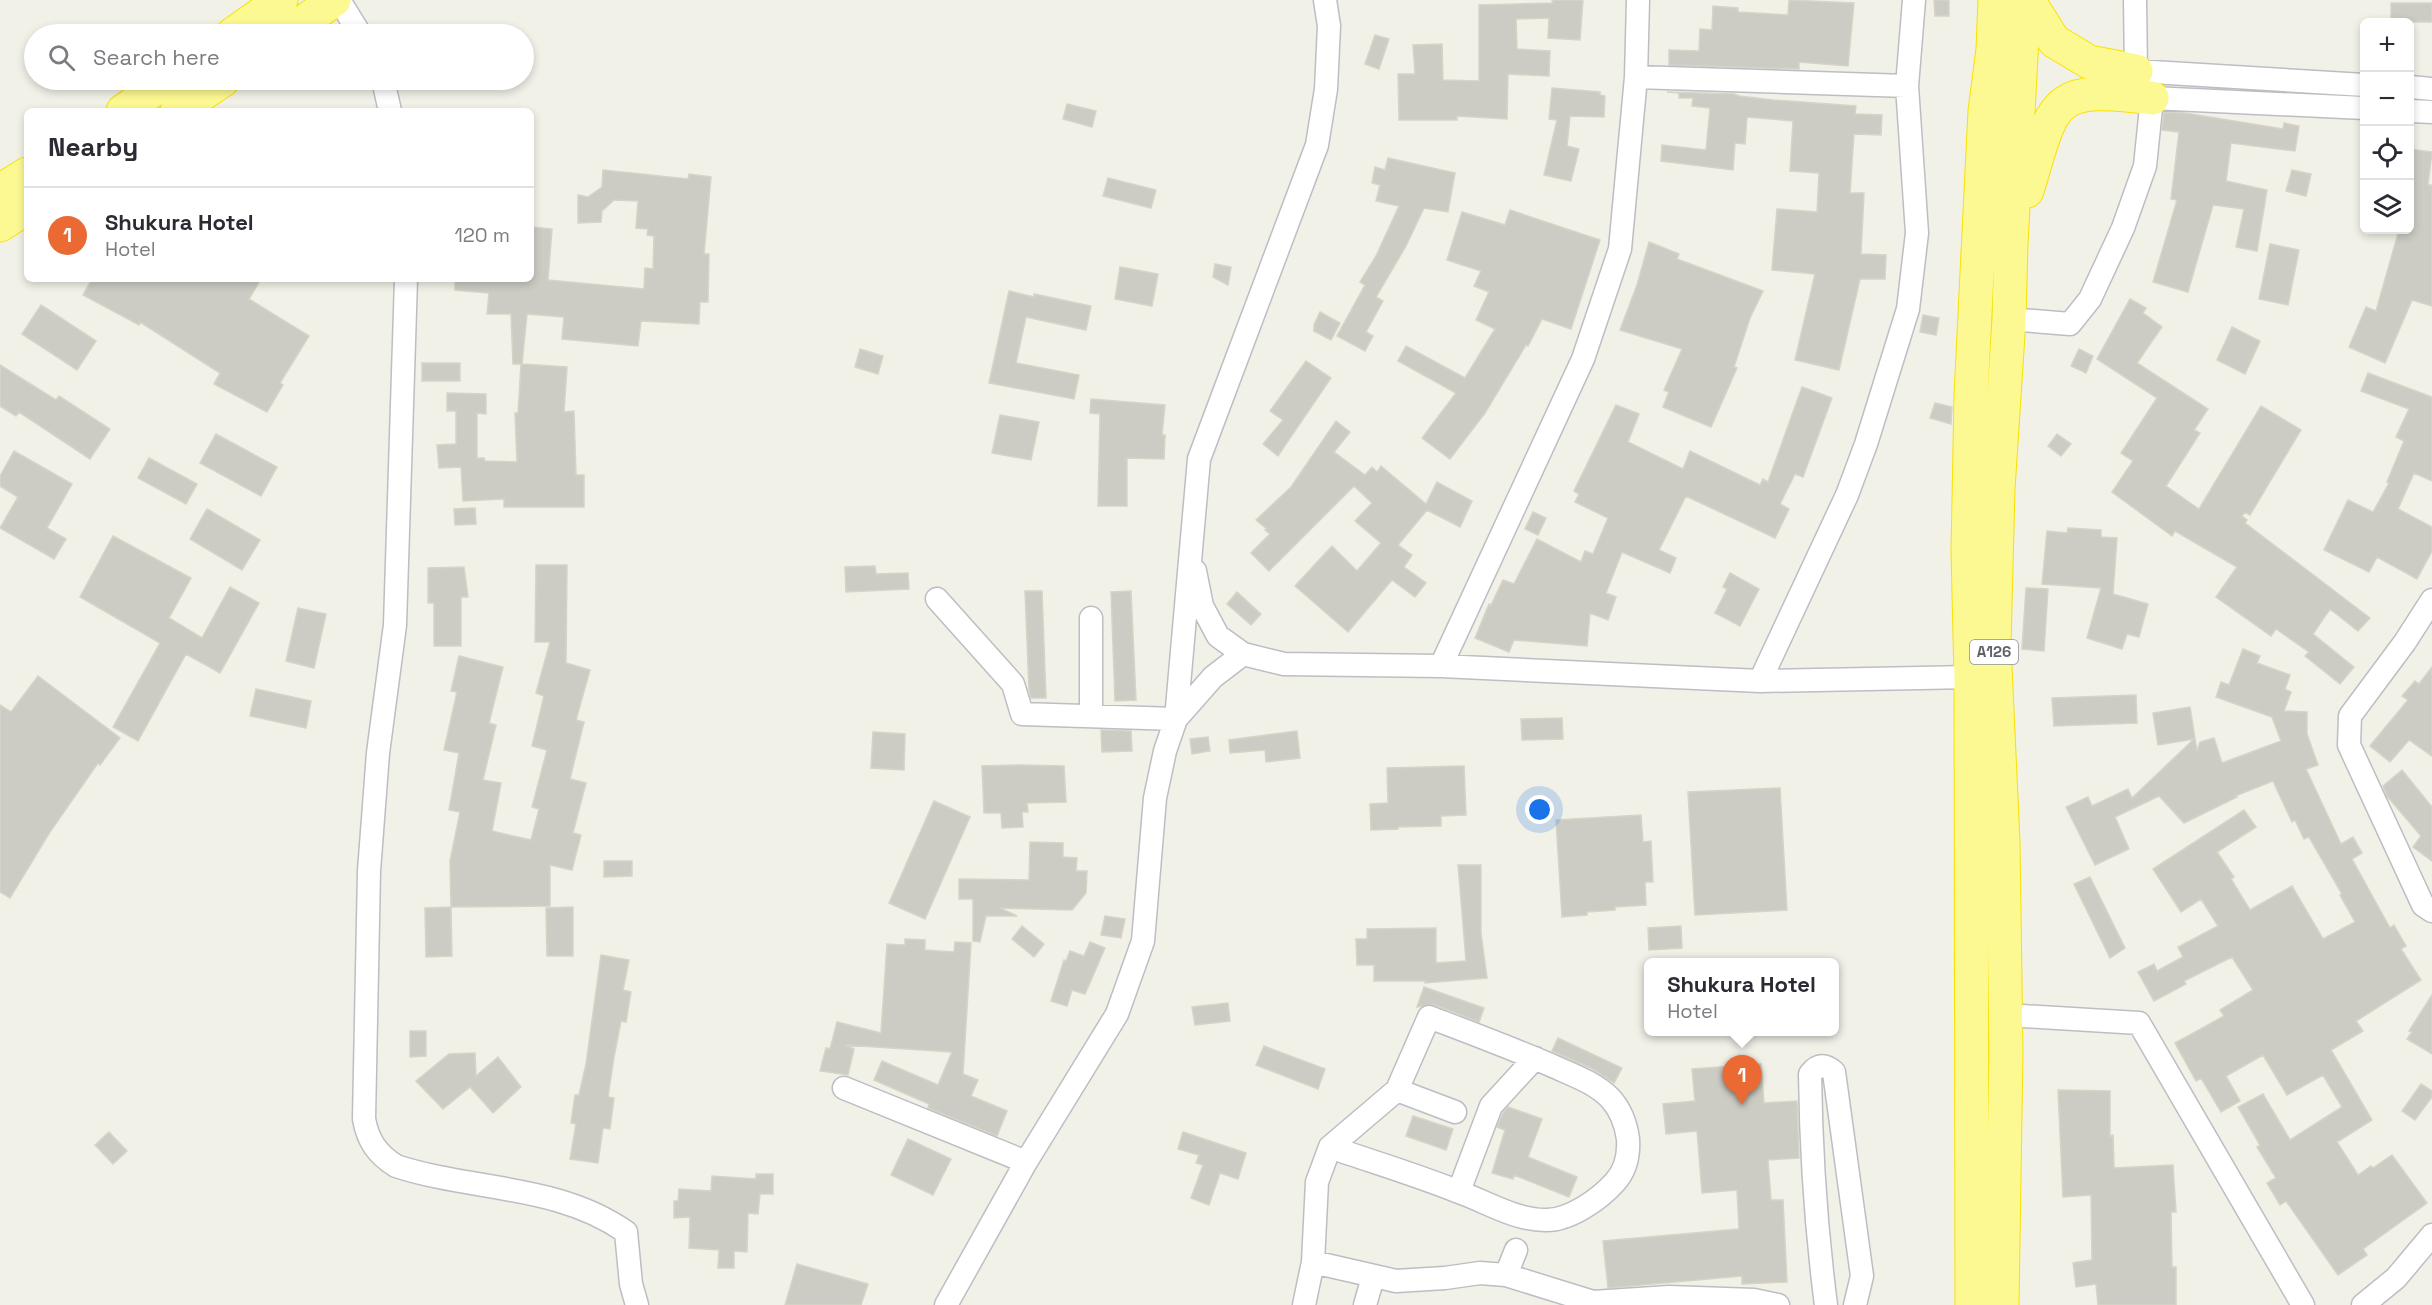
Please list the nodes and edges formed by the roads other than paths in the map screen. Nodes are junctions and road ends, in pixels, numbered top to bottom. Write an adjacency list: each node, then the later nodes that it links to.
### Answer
1 (281, 0): 9 (highway)
2 (336, 0): 10 (highway); 11 (street)
3 (1325, 0): 34 (street)
4 (1638, 0): 12 (street)
5 (1914, 0): 15 (street)
6 (1995, 0): 40 (highway, A126)
7 (2026, 0): 13 (highway); 31 (highway, A126)
8 (2135, 0): 13 (street)
9 (247, 24)
10 (301, 24)
11 (353, 24)
12 (1636, 77): 15 (street); 39 (street)
13 (2144, 85): 14 (street); 24 (street); 31 (highway); 33 (street)
14 (2360, 85)
15 (1907, 86): 41 (street)
16 (2414, 87): 17 (street)
17 (2432, 89)
18 (153, 90): 21 (highway)
19 (208, 90): 22 (highway)
20 (385, 90): 23 (street)
21 (127, 108)
22 (181, 108)
23 (389, 108)
24 (2360, 108)
25 (2414, 111): 26 (street)
26 (2432, 112)
27 (24, 176): 28 (highway)
28 (0, 191)
29 (24, 210): 30 (highway)
30 (0, 225)
31 (2011, 244): 33 (highway, A126)
32 (406, 282): 60 (street)
33 (2009, 319): 45 (highway, A126)
34 (1190, 549): 38 (street); 43 (street)
35 (937, 599): 42 (street)
36 (2432, 600): 44 (street)
37 (1091, 618): 42 (street)
38 (1243, 654): 39 (street); 43 (street)
39 (1441, 666): 41 (street)
40 (1971, 677): 41 (street); 67 (highway, A126)
41 (1760, 681)
42 (1091, 715): 43 (street)
43 (1176, 719): 51 (street)
44 (2432, 911)
45 (2006, 1015): 68 (highway, A126); 69 (street)
46 (1535, 1058): 48 (street); 54 (street); 54 (street)
47 (844, 1088): 51 (street)
48 (1397, 1090): 49 (street); 50 (street)
49 (1455, 1112)
50 (1330, 1147): 54 (street); 57 (street)
51 (1026, 1161): 61 (street)
52 (1846, 1166): 53 (street); 53 (street); 66 (street)
53 (1813, 1169): 65 (street)
54 (1459, 1191)
55 (2432, 1235): 70 (street)
56 (1516, 1250): 58 (street)
57 (1313, 1262): 59 (street); 62 (street)
58 (1506, 1275): 59 (street); 64 (street)
59 (1373, 1277): 63 (street)
60 (637, 1305)
61 (946, 1305)
62 (1304, 1305)
63 (1365, 1305)
64 (1778, 1305)
65 (1826, 1305)
66 (1855, 1305)
67 (1972, 1305)
68 (2002, 1305)
69 (2303, 1305)
70 (2363, 1305)

